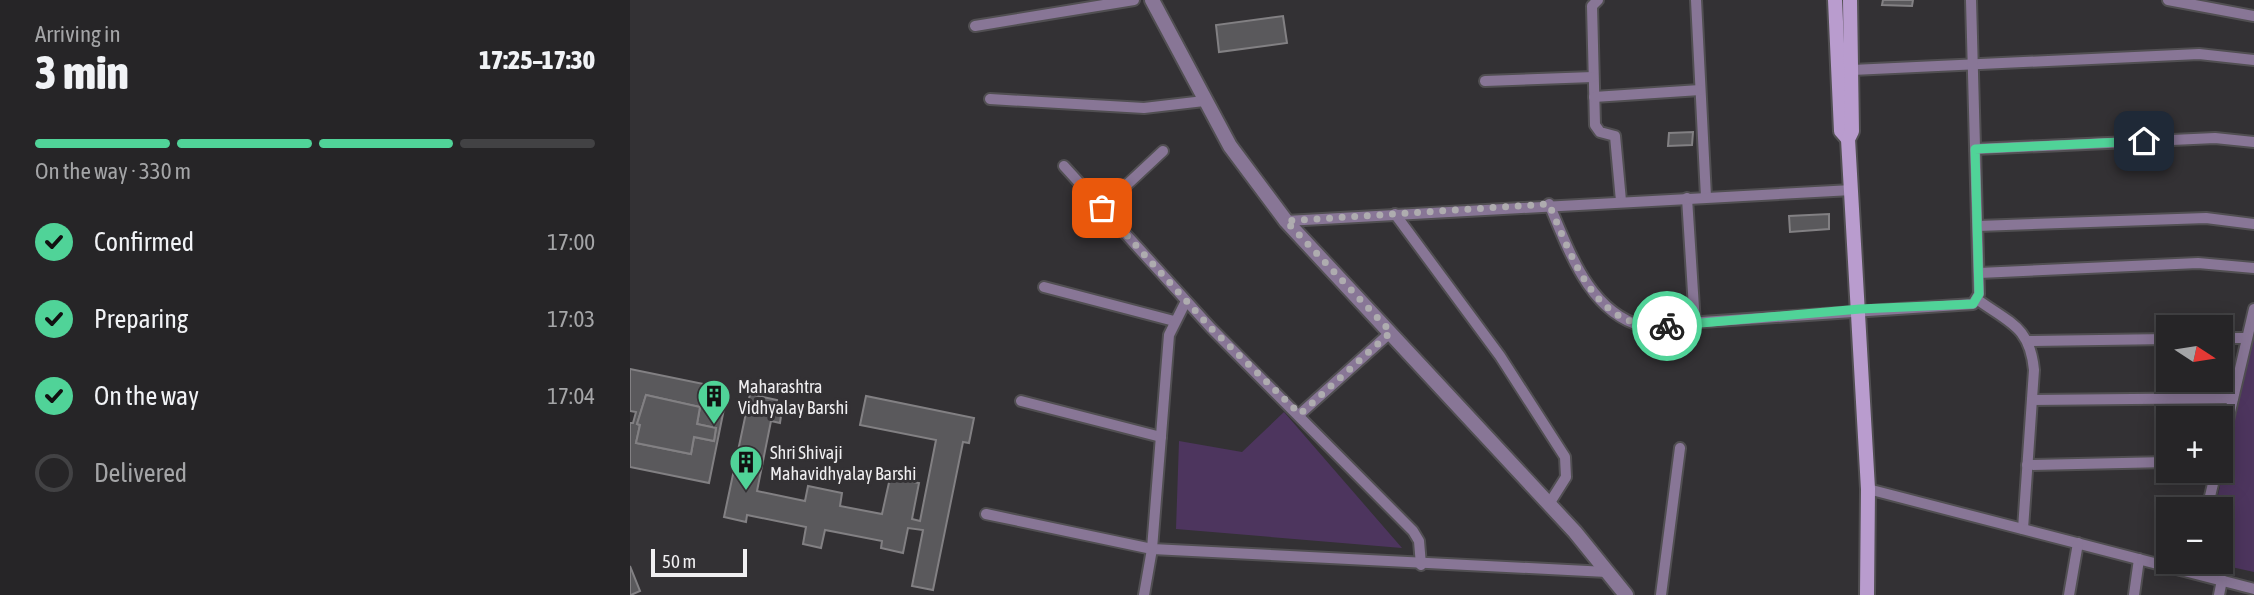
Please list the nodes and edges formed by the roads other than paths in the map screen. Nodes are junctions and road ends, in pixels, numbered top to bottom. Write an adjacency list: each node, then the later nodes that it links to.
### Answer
1 (1134, 0): 10 (street)
2 (1153, 0): 19 (street)
3 (1598, 0): 14 (street)
4 (1696, 0): 16 (street)
5 (1835, 0): 20 (main road)
6 (1850, 0): 13 (main road)
7 (1970, 0): 12 (street)
8 (2168, 0): 9 (street)
9 (2254, 16)
10 (975, 26)
11 (2254, 60): 12 (street)
12 (1973, 64): 13 (street); 22 (street)
13 (1852, 71): 20 (main road)
14 (1593, 77): 15 (street); 17 (street)
15 (1485, 81)
16 (1700, 90): 17 (street); 26 (street)
17 (1594, 97): 28 (street)
18 (990, 99): 19 (street)
19 (1204, 101): 32 (street)
20 (1848, 139): 25 (main road)
21 (2254, 142): 22 (street)
22 (1975, 149): 34 (street)
23 (1163, 151): 30 (street)
24 (1064, 166): 30 (street)
25 (1852, 190): 26 (street); 40 (main road)
26 (1706, 197): 27 (street)
27 (1687, 198): 28 (street); 43 (street)
28 (1621, 201): 29 (street)
29 (1549, 204): 31 (street); 43 (street)
30 (1102, 208): 39 (street)
31 (1395, 214): 32 (street); 59 (street)
32 (1286, 221): 44 (street)
33 (2254, 224): 34 (street)
34 (1978, 226): 36 (street)
35 (2254, 268): 36 (street)
36 (1979, 273): 38 (street)
37 (1044, 286): 42 (street)
38 (1978, 300): 40 (street); 48 (street)
39 (1186, 301): 42 (street); 53 (street)
40 (1860, 309): 43 (street); 58 (main road)
41 (2254, 309): 46 (street)
42 (1174, 321): 54 (street)
43 (1695, 324)
44 (1391, 332): 53 (street); 59 (street)
45 (2233, 338): 46 (street)
46 (2247, 338): 49 (street)
47 (2156, 339): 48 (street)
48 (2029, 341): 50 (street)
49 (2233, 398): 50 (street); 52 (street)
50 (2032, 400): 57 (street)
51 (1021, 401): 54 (street)
52 (2231, 406)
53 (1300, 414): 66 (street)
54 (1161, 437): 63 (street)
55 (1680, 448): 73 (street)
56 (2156, 462): 57 (street)
57 (2027, 465): 61 (street)
58 (1868, 489): 61 (street); 74 (main road)
59 (1549, 504): 67 (street)
60 (985, 514): 63 (street)
61 (2023, 529): 62 (street)
62 (2078, 543): 64 (street); 75 (street)
63 (1152, 549): 66 (street); 71 (street)
64 (2139, 559): 65 (street); 76 (street)
65 (2156, 562)
66 (1421, 565): 67 (street)
67 (1607, 572): 72 (street)
68 (2209, 574): 69 (street)
69 (2222, 580): 70 (street); 77 (street)
70 (2254, 589)
71 (1144, 595)
72 (1626, 595)
73 (1661, 595)
74 (1867, 595)
75 (2069, 595)
76 (2134, 595)
77 (2220, 595)

